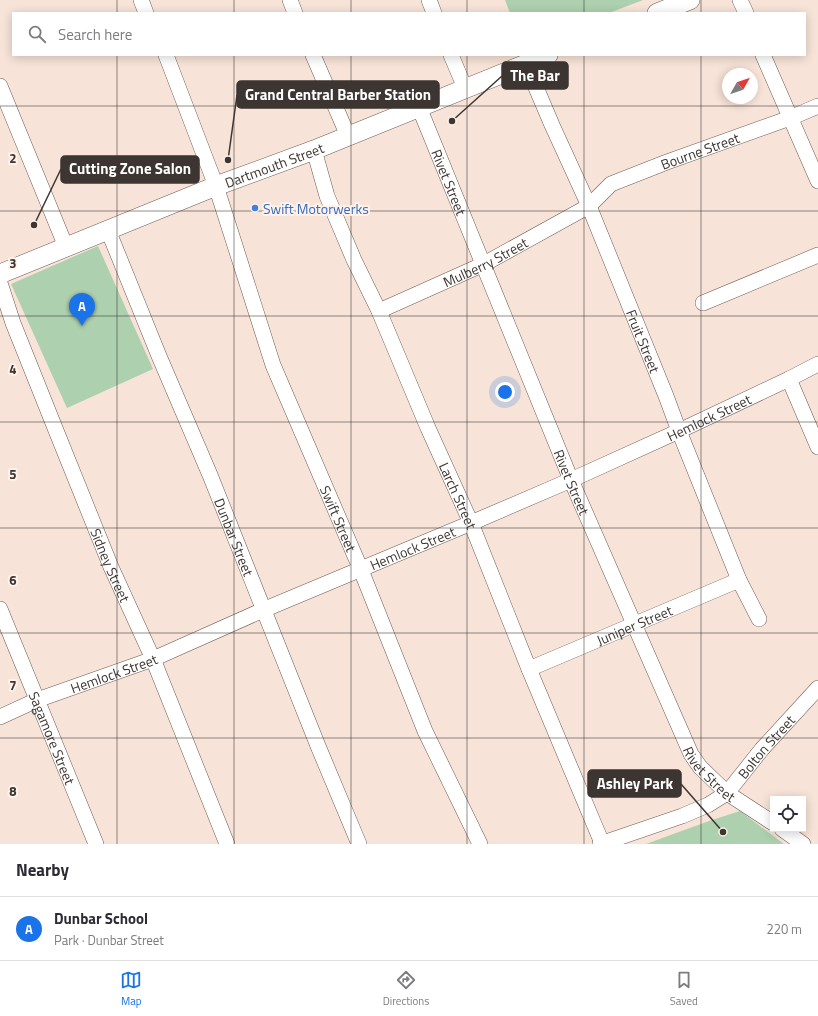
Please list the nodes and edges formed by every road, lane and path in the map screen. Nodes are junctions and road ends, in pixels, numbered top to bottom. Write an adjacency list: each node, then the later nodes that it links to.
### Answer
1 (141, 0): 6 (street)
2 (290, 0): 7 (street)
3 (429, 0): 8 (street)
4 (690, 0): 9 (main road)
5 (740, 0): 10 (street)
6 (146, 12)
7 (295, 12)
8 (434, 12)
9 (660, 12)
10 (746, 12)
11 (166, 56): 25 (street, Swift Street)
12 (313, 56): 22 (street)
13 (451, 56): 18 (street)
14 (546, 56): 16 (main road, Dartmouth Street)
15 (763, 56): 21 (street)
16 (526, 64): 18 (main road, Dartmouth Street); 26 (street, Fruit Street)
17 (0, 86): 28 (street)
18 (465, 88): 20 (main road, Dartmouth Street)
19 (818, 106): 21 (street, Bourne Street)
20 (419, 107): 22 (main road, Dartmouth Street); 30 (street, Rivet Street)
21 (790, 118): 24 (street); 26 (street, Bourne Street)
22 (348, 136): 23 (main road, Dartmouth Street)
23 (314, 150): 25 (main road, Dartmouth Street); 34 (street, Larch Street)
24 (818, 181)
25 (216, 186): 27 (main road, Dartmouth Street); 41 (street, Swift Street)
26 (589, 206): 30 (street, Mulberry Street); 37 (street, Fruit Street)
27 (108, 230): 28 (main road, Dartmouth Street); 44 (street, Dunbar Street)
28 (66, 247): 31 (main road, Dartmouth Street)
29 (818, 255): 33 (street)
30 (484, 264): 34 (street, Mulberry Street); 39 (street, Rivet Street)
31 (0, 274)
32 (0, 283): 47 (street, Sidney Street)
33 (703, 303)
34 (379, 311): 40 (street, Larch Street)
35 (818, 364): 36 (street, Hemlock Street)
36 (790, 379): 37 (street, Hemlock Street); 38 (street)
37 (679, 431): 39 (street, Hemlock Street); 42 (street, Fruit Street)
38 (818, 447)
39 (571, 480): 40 (street, Hemlock Street); 46 (street, Rivet Street)
40 (471, 523): 41 (street, Hemlock Street); 48 (street, Larch Street)
41 (361, 570): 44 (street, Hemlock Street); 58 (street, Swift Street)
42 (739, 580): 45 (street, Fruit Street); 46 (street, Juniper Street)
43 (0, 609): 50 (street, Sagamore Street)
44 (263, 610): 47 (street, Hemlock Street); 57 (street, Dunbar Street)
45 (759, 619)
46 (634, 626): 48 (street, Juniper Street); 52 (street, Rivet Street)
47 (153, 659): 50 (street, Hemlock Street); 56 (street, Sidney Street)
48 (529, 669): 59 (street, Larch Street)
49 (818, 688): 52 (street, Bolton Street)
50 (37, 700): 51 (street, Hemlock Street); 55 (street, Sagamore Street)
51 (0, 717)
52 (727, 793): 53 (street, Rivet Street); 59 (street, Bolton Street)
53 (770, 821)
54 (786, 832): 60 (street)
55 (96, 844)
56 (227, 844)
57 (359, 844)
58 (480, 844)
59 (601, 844)
60 (803, 844)

